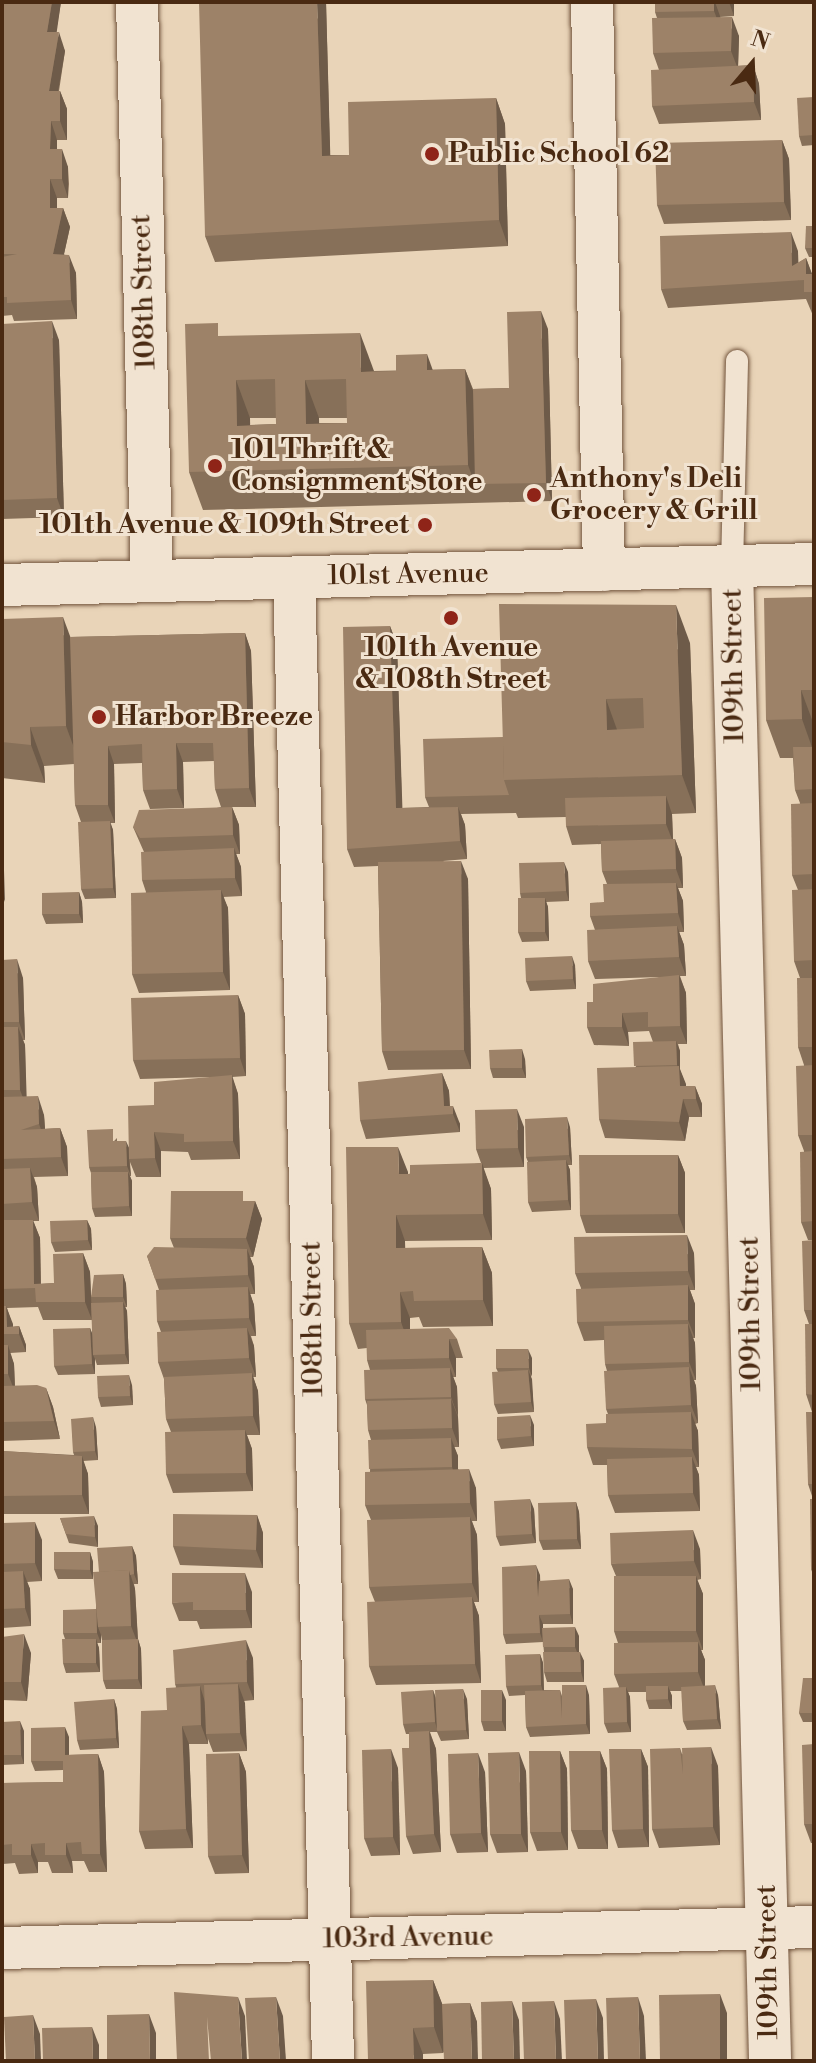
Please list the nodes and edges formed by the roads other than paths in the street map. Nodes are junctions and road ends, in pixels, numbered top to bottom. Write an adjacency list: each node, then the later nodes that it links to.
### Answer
1 (137, 2): 8 (street, 108th Street)
2 (592, 2): 6 (street)
3 (737, 361): 5 (lane)
4 (814, 564): 5 (street, 101st Avenue)
5 (732, 567): 6 (street, 101st Avenue); 11 (street, 109th Street)
6 (604, 570): 7 (street, 101st Avenue)
7 (294, 578): 8 (street, 101st Avenue); 12 (street, 108th Street)
8 (152, 581): 9 (street, 101st Avenue)
9 (2, 585)
10 (814, 1927): 11 (street, 103rd Avenue)
11 (767, 1928): 12 (street, 103rd Avenue); 15 (street, 109th Street)
12 (329, 1940): 13 (street, 103rd Avenue); 14 (street, 108th Street)
13 (2, 1948)
14 (333, 2061)
15 (770, 2061)

